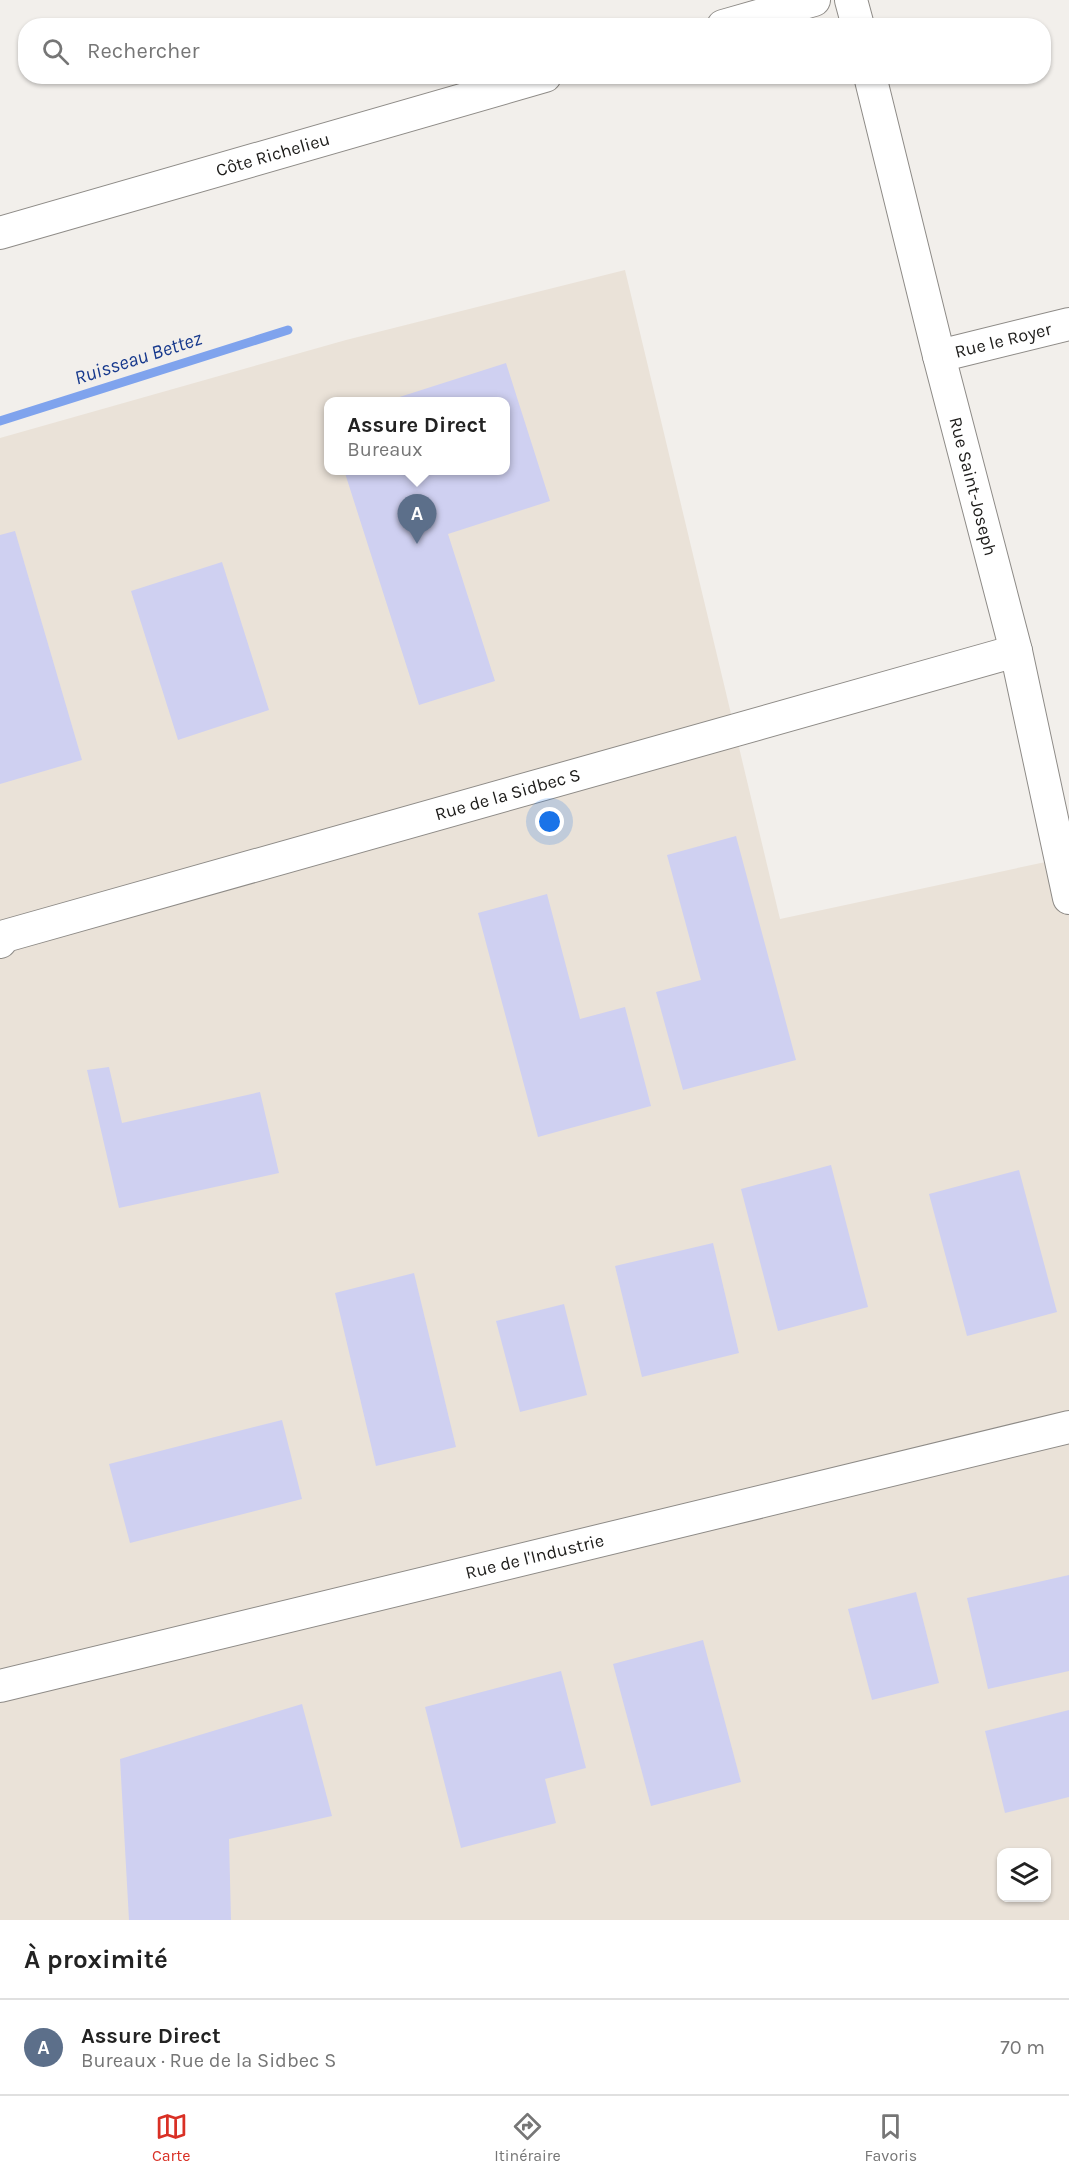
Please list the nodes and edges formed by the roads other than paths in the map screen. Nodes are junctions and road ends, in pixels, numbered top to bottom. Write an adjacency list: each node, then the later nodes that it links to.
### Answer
1 (814, 0): 3 (street)
2 (851, 0): 4 (street)
3 (751, 18)
4 (856, 18)
5 (517, 84): 7 (street, Côte Richelieu)
6 (872, 84): 9 (street, Rue Saint-Joseph)
7 (0, 233)
8 (1069, 324): 9 (street, Rue le Royer)
9 (939, 356): 10 (street, Rue Saint-Joseph)
10 (1016, 651): 11 (street, Rue Saint-Joseph); 12 (street, Rue de la Sidbec S)
11 (1069, 898)
12 (0, 942)
13 (1069, 1428): 14 (street, Rue de l'Industrie)
14 (0, 1686)

